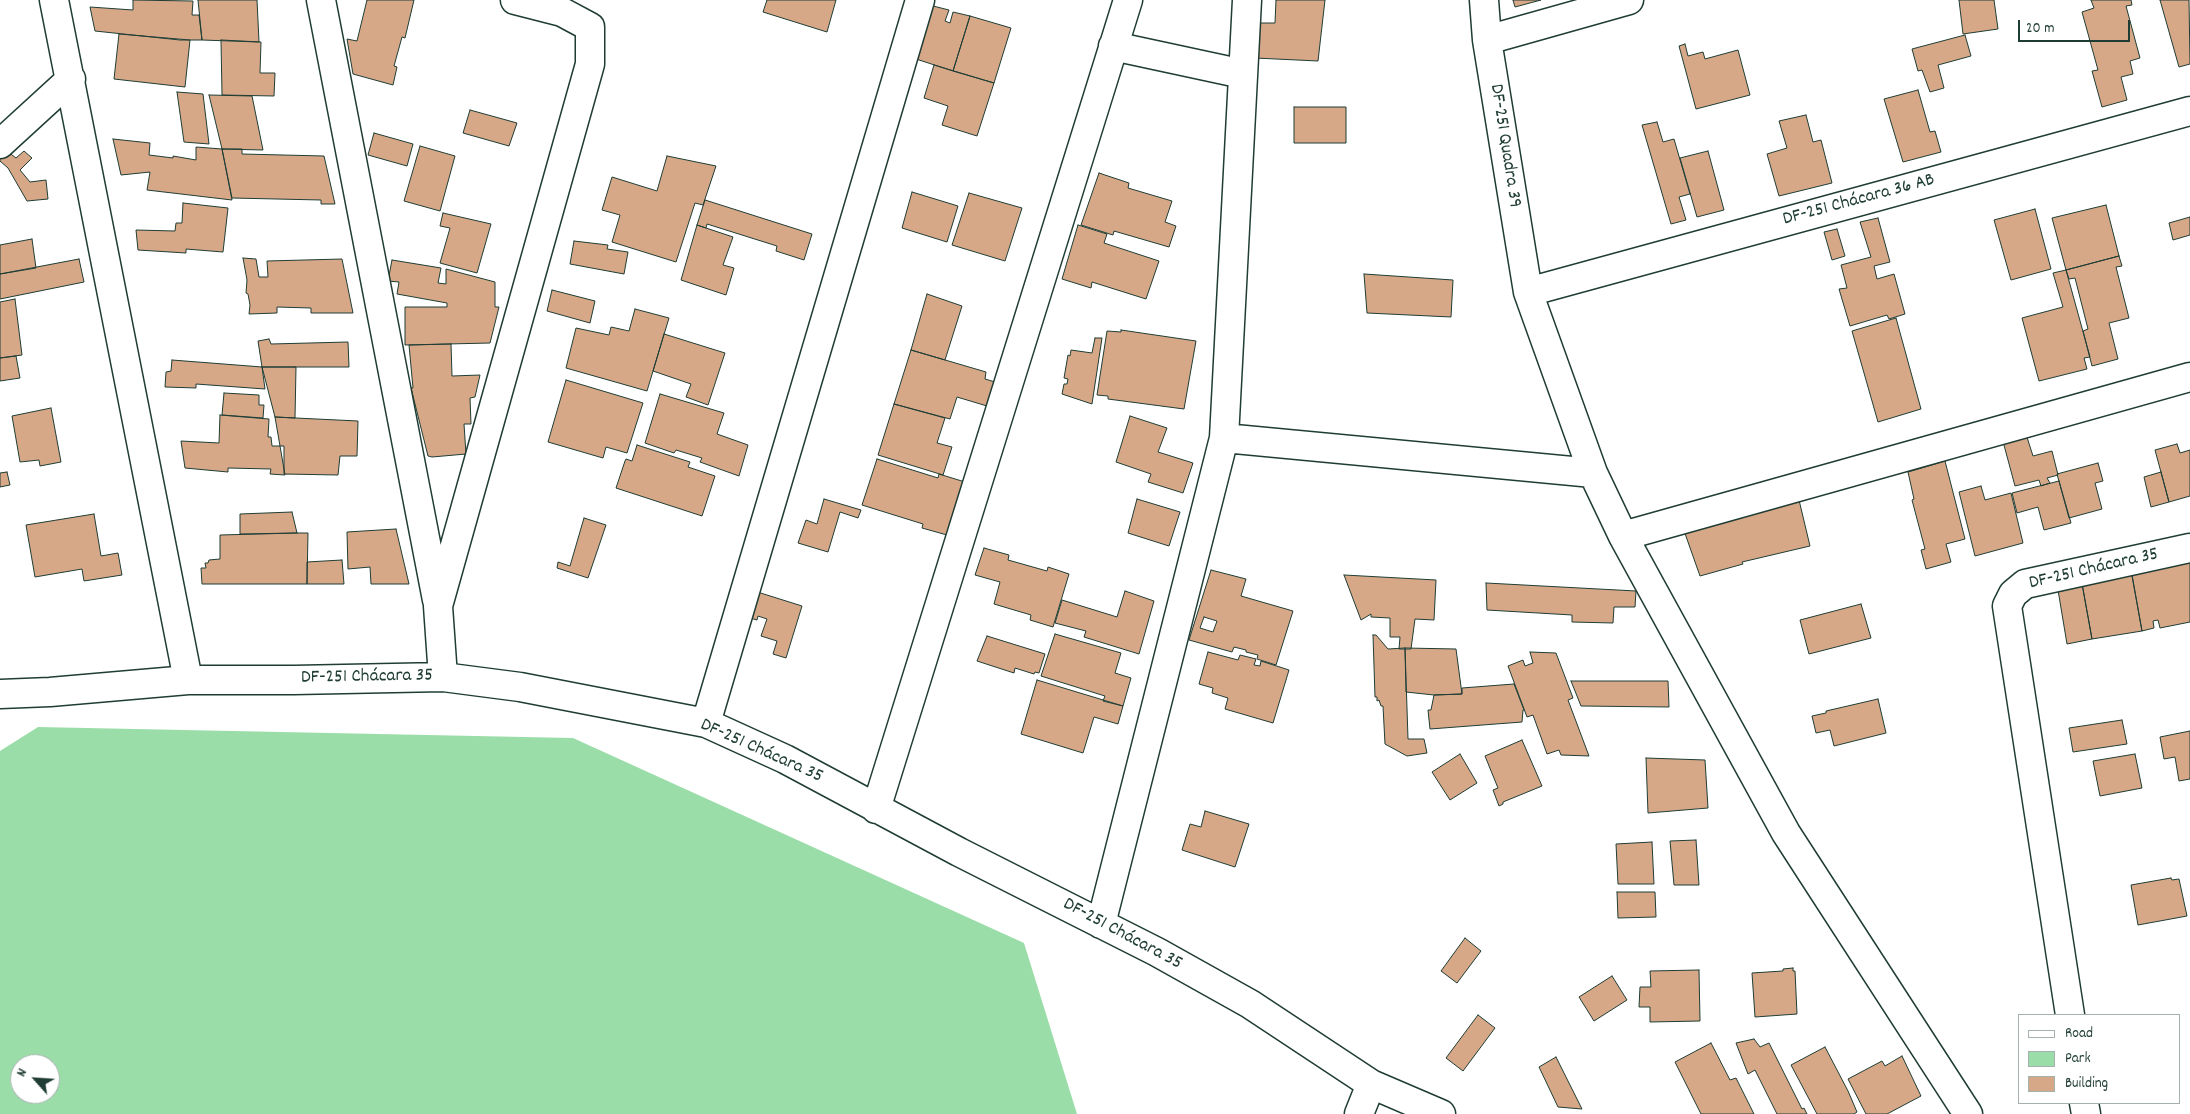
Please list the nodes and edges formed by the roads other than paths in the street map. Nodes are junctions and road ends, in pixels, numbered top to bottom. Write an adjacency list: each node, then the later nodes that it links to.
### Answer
1 (54, 0): 12 (street)
2 (321, 0): 21 (street)
3 (515, 0): 21 (street)
4 (920, 0): 25 (street)
5 (1128, 0): 10 (street)
6 (1247, 0): 11 (street)
7 (1484, 0): 9 (street, DF-251 Quadra 39)
8 (1629, 0): 9 (street)
9 (1487, 40): 15 (street, DF-251 Quadra 39)
10 (1113, 46): 11 (street); 26 (street)
11 (1243, 74): 17 (street)
12 (71, 79): 14 (street); 23 (street)
13 (2190, 111): 15 (street, DF-251 Chácara 36 AB)
14 (0, 144)
15 (1528, 292): 18 (street, DF-251 Quadra 39)
16 (2190, 378): 19 (street)
17 (1224, 438): 18 (street); 27 (street)
18 (1593, 473): 19 (street, DF-251 Quadra 39)
19 (1623, 536): 32 (street, DF-251 Quadra 39)
20 (2190, 548): 28 (street, DF-251 Chácara 35)
21 (438, 606): 22 (street)
22 (443, 677): 23 (street, DF-251 Chácara 35); 25 (street, DF-251 Chácara 35)
23 (188, 680): 24 (street, DF-251 Chácara 35)
24 (0, 694)
25 (706, 723): 26 (street, DF-251 Chácara 35)
26 (876, 809): 27 (street, DF-251 Chácara 35)
27 (1101, 924): 29 (street, DF-251 Chácara 35)
28 (2070, 1014)
29 (1371, 1084): 30 (street); 31 (street, DF-251 Chácara 35)
30 (1359, 1114)
31 (1441, 1114)
32 (1968, 1114)

